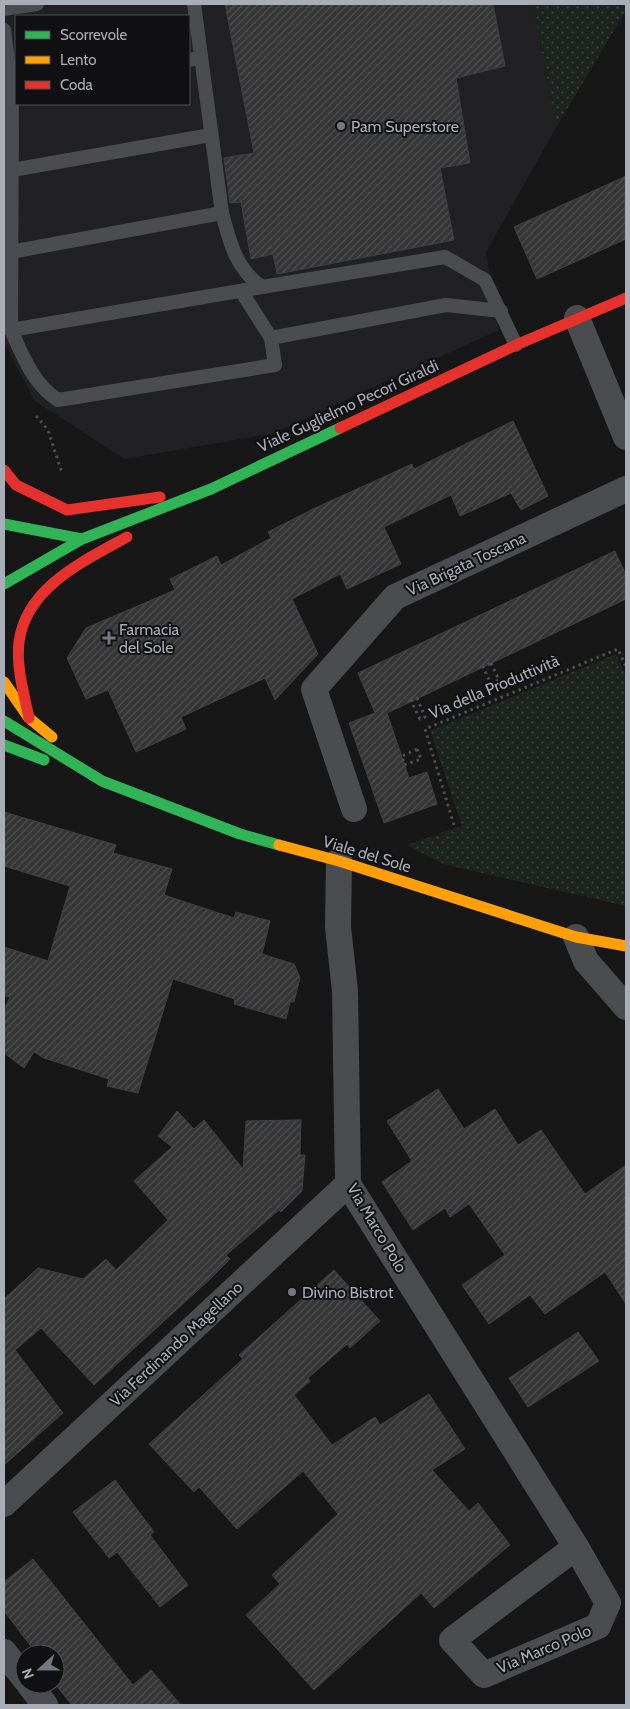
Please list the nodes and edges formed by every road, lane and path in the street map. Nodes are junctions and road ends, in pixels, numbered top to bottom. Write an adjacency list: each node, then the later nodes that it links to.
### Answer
1 (38, 4): 3 (lane)
2 (194, 4): 5 (lane)
3 (4, 9)
4 (4, 30): 6 (lane)
5 (195, 59): 7 (lane)
6 (14, 92): 8 (lane)
7 (212, 135): 8 (lane); 9 (lane)
8 (12, 170): 10 (lane)
9 (222, 213): 10 (lane); 11 (lane)
10 (12, 252): 16 (lane)
11 (262, 287): 12 (lane); 14 (lane)
12 (240, 290): 16 (lane); 17 (lane)
13 (626, 298): 15 (street, Viale Guglielmo Pecori Giraldi)
14 (501, 311): 17 (lane); 18 (lane)
15 (578, 318): 18 (street, Viale Guglielmo Pecori Giraldi); 20 (street)
16 (11, 330): 17 (lane)
17 (271, 338)
18 (516, 345): 23 (street, Viale Guglielmo Pecori Giraldi)
19 (33, 412): 22 (path)
20 (626, 437)
21 (4, 470): 23 (street)
22 (65, 482)
23 (211, 489): 26 (street, Viale Guglielmo Pecori Giraldi); 32 (street)
24 (626, 489): 37 (street, Via Brigata Toscana)
25 (4, 524): 26 (street)
26 (82, 539): 27 (street, Viale Guglielmo Pecori Giraldi)
27 (4, 584)
28 (491, 663): 28 (path)
29 (626, 667): 38 (path, Via della Produttività)
30 (4, 682): 32 (street, Viale del Sole)
31 (417, 698): 31 (path)
32 (29, 718): 36 (street, Viale del Sole)
33 (4, 721): 36 (street, Viale del Sole)
34 (4, 745): 36 (street)
35 (404, 766): 35 (path)
36 (102, 781): 39 (street, Viale del Sole)
37 (354, 809)
38 (454, 825)
39 (339, 861): 40 (street, Viale del Sole); 43 (street, Via Marco Polo)
40 (576, 937): 41 (street, Viale del Sole); 42 (street)
41 (626, 946)
42 (626, 1008)
43 (348, 1184): 44 (street, Via Ferdinando Magellano); 45 (street, Via Marco Polo)
44 (4, 1504)
45 (576, 1547): 45 (street, Via Marco Polo)
46 (4, 1652): 47 (street)
47 (15, 1666)
48 (37, 1694): 49 (street)
49 (45, 1705)

